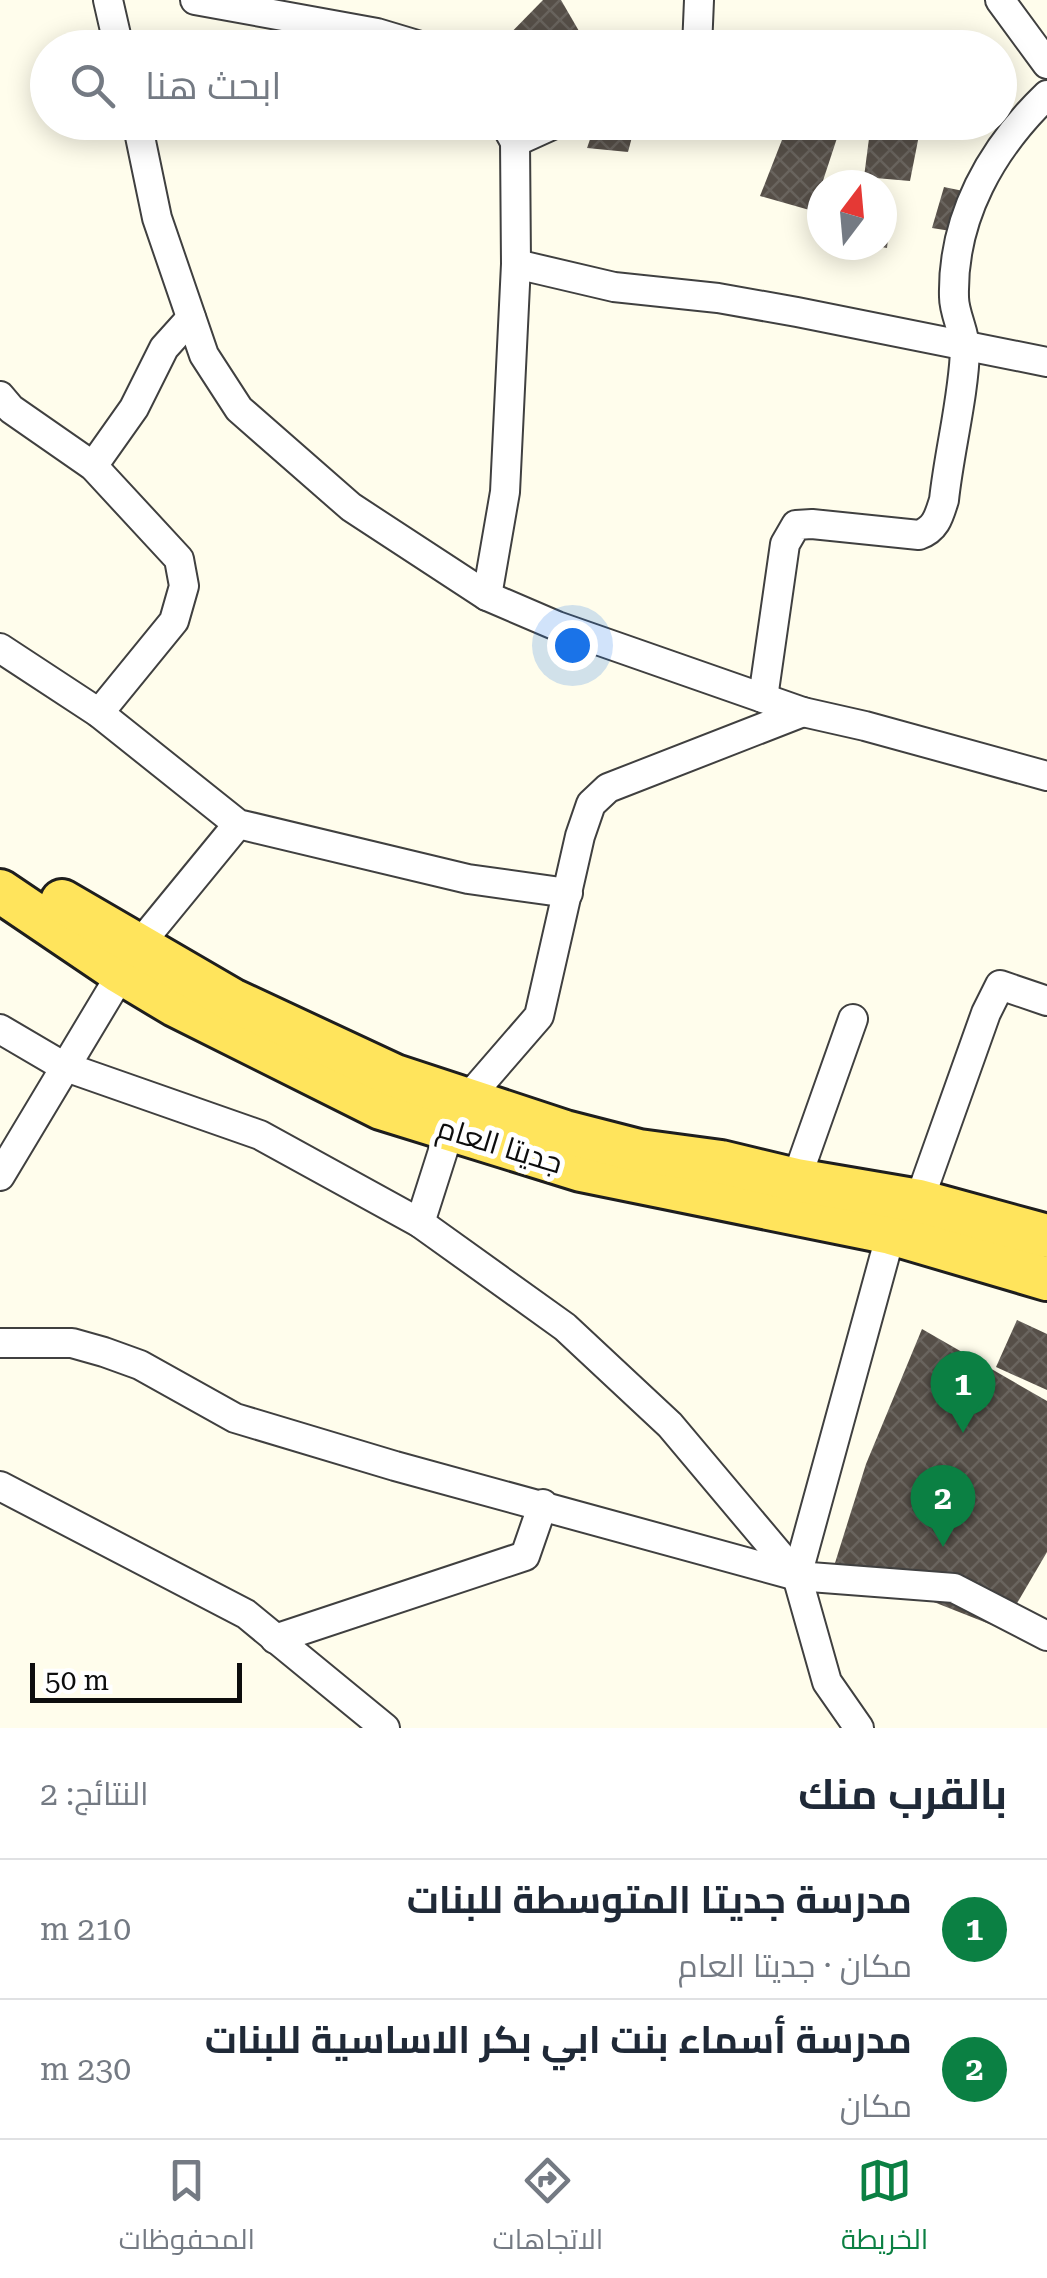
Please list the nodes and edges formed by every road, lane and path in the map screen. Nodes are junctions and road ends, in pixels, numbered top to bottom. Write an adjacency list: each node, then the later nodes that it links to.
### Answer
1 (108, 0): 5 (street)
2 (195, 0): 6 (street)
3 (699, 0): 7 (street)
4 (1000, 0): 8 (street)
5 (116, 30)
6 (355, 30)
7 (698, 30)
8 (1047, 64)
9 (1047, 95): 10 (street)
10 (1017, 127)
11 (141, 140): 15 (street)
12 (510, 140): 14 (street)
13 (1005, 140): 16 (street)
14 (516, 264): 16 (street); 20 (street)
15 (190, 318): 19 (street); 20 (street)
16 (965, 346): 17 (street); 22 (street)
17 (1047, 362)
18 (0, 396): 19 (street)
19 (93, 466): 24 (street)
20 (487, 596): 22 (street)
21 (0, 648): 24 (street)
22 (763, 698): 23 (street)
23 (803, 712): 25 (street); 29 (street)
24 (99, 713): 26 (street)
25 (1047, 776)
26 (238, 824): 29 (street); 30 (street)
27 (0, 864): 30 (main road, جديتا العام)
28 (0, 891): 30 (main road, جديتا العام)
29 (568, 893): 35 (street)
30 (129, 959): 34 (street); 35 (main road, جديتا العام)
31 (1047, 1001): 39 (street)
32 (854, 1019): 38 (street)
33 (0, 1029): 34 (street)
34 (63, 1066): 36 (street); 40 (street)
35 (459, 1113): 37 (main road, جديتا العام); 40 (street)
36 (0, 1176)
37 (718, 1180): 38 (main road, جديتا العام); 41 (main road, جديتا العام)
38 (796, 1180): 39 (main road, جديتا العام)
39 (919, 1202): 42 (main road, جديتا العام)
40 (420, 1223): 47 (street)
41 (891, 1232): 43 (main road, جديتا العام); 47 (street)
42 (1047, 1236)
43 (1047, 1279)
44 (0, 1343): 46 (street)
45 (0, 1486): 49 (street)
46 (543, 1504): 47 (street); 49 (street)
47 (796, 1576): 48 (street); 51 (street)
48 (1047, 1636)
49 (275, 1639): 50 (street)
50 (384, 1728)
51 (859, 1728)

